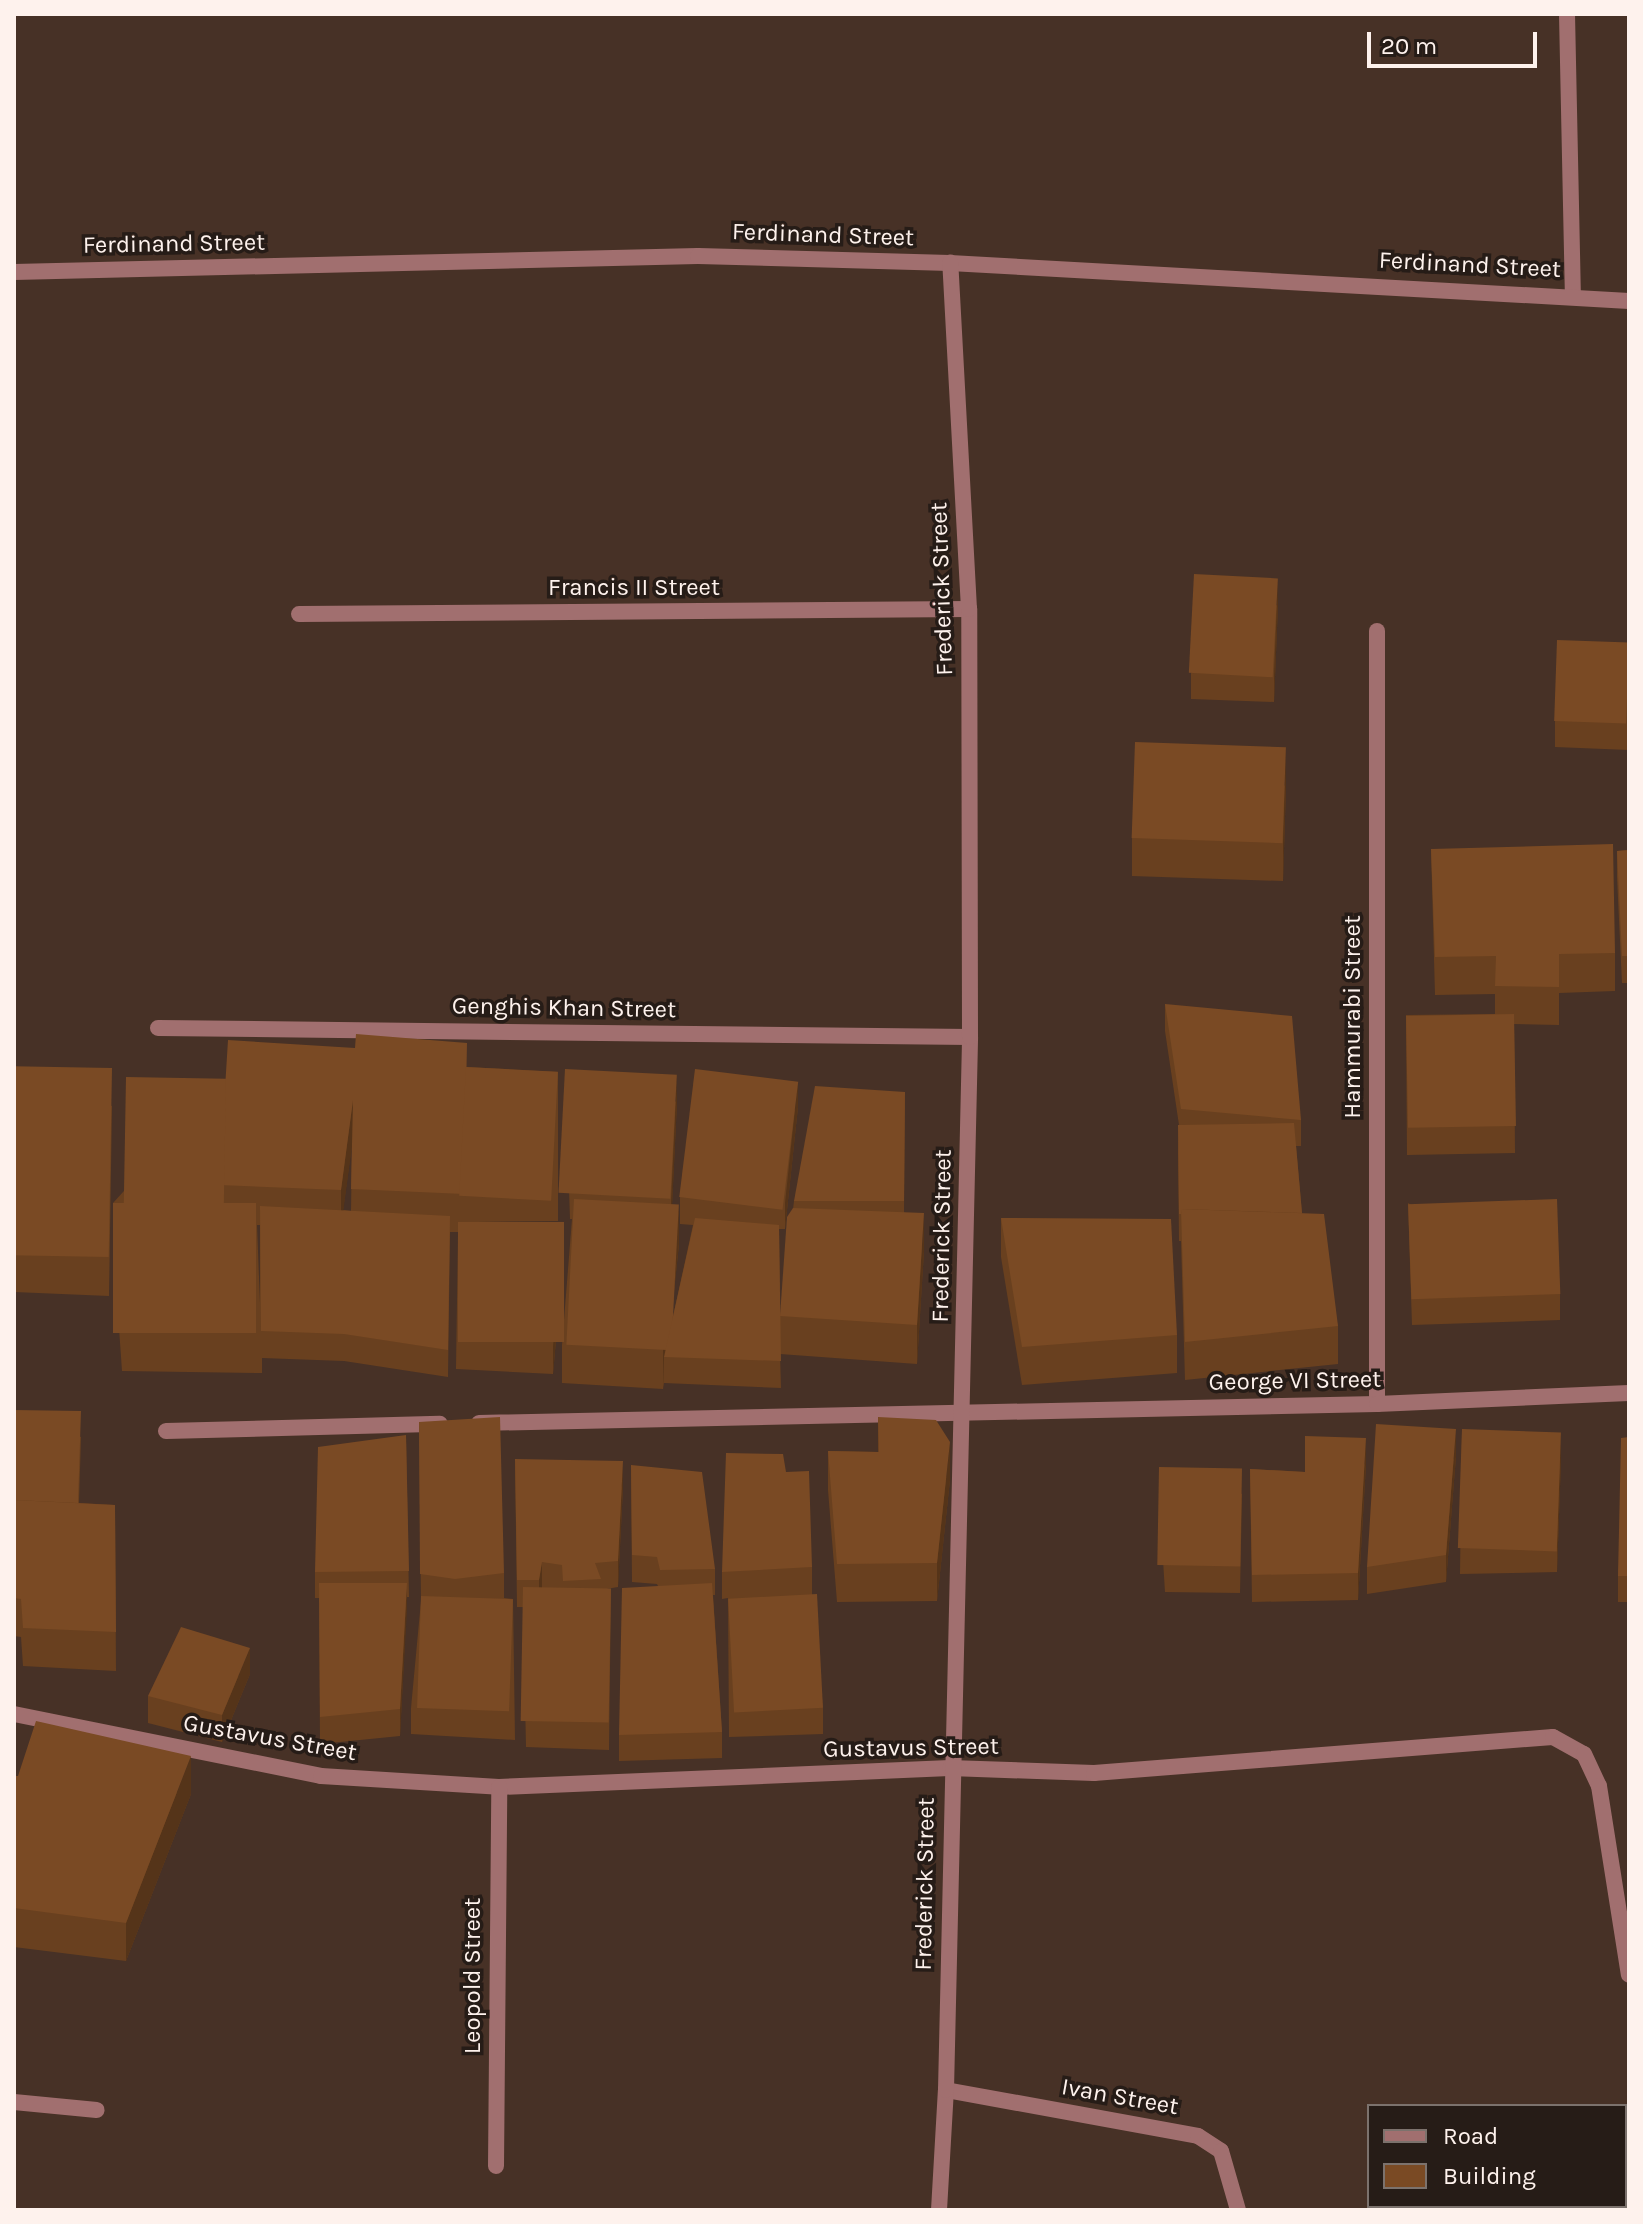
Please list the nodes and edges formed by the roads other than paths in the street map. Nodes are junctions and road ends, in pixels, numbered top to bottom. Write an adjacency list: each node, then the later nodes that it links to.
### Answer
1 (1567, 14): 4 (street)
2 (950, 263): 3 (street, Ferdinand Street); 4 (street, Ferdinand Street); 6 (street, Frederick Street)
3 (14, 272)
4 (1573, 294): 5 (street, Ferdinand Street)
5 (1629, 301)
6 (969, 609): 7 (street, Francis II Street); 10 (street, Frederick Street)
7 (299, 614)
8 (1377, 631): 12 (street, Hammurabi Street)
9 (158, 1028): 10 (street, Genghis Khan Street)
10 (970, 1037): 13 (street, Frederick Street)
11 (1629, 1393): 12 (street, George VI Street)
12 (1377, 1404): 13 (street, George VI Street)
13 (962, 1412): 14 (street, George VI Street); 16 (street, Frederick Street)
14 (166, 1431)
15 (14, 1714): 17 (street, Gustavus Street)
16 (950, 1768): 17 (street, Gustavus Street); 18 (street, Gustavus Street); 19 (street, Frederick Street)
17 (499, 1787): 22 (street, Leopold Street)
18 (1629, 1975)
19 (946, 2090): 23 (street, Frederick Street); 24 (street, Ivan Street)
20 (14, 2102): 21 (street)
21 (97, 2110)
22 (496, 2166)
23 (939, 2210)
24 (1238, 2210)

